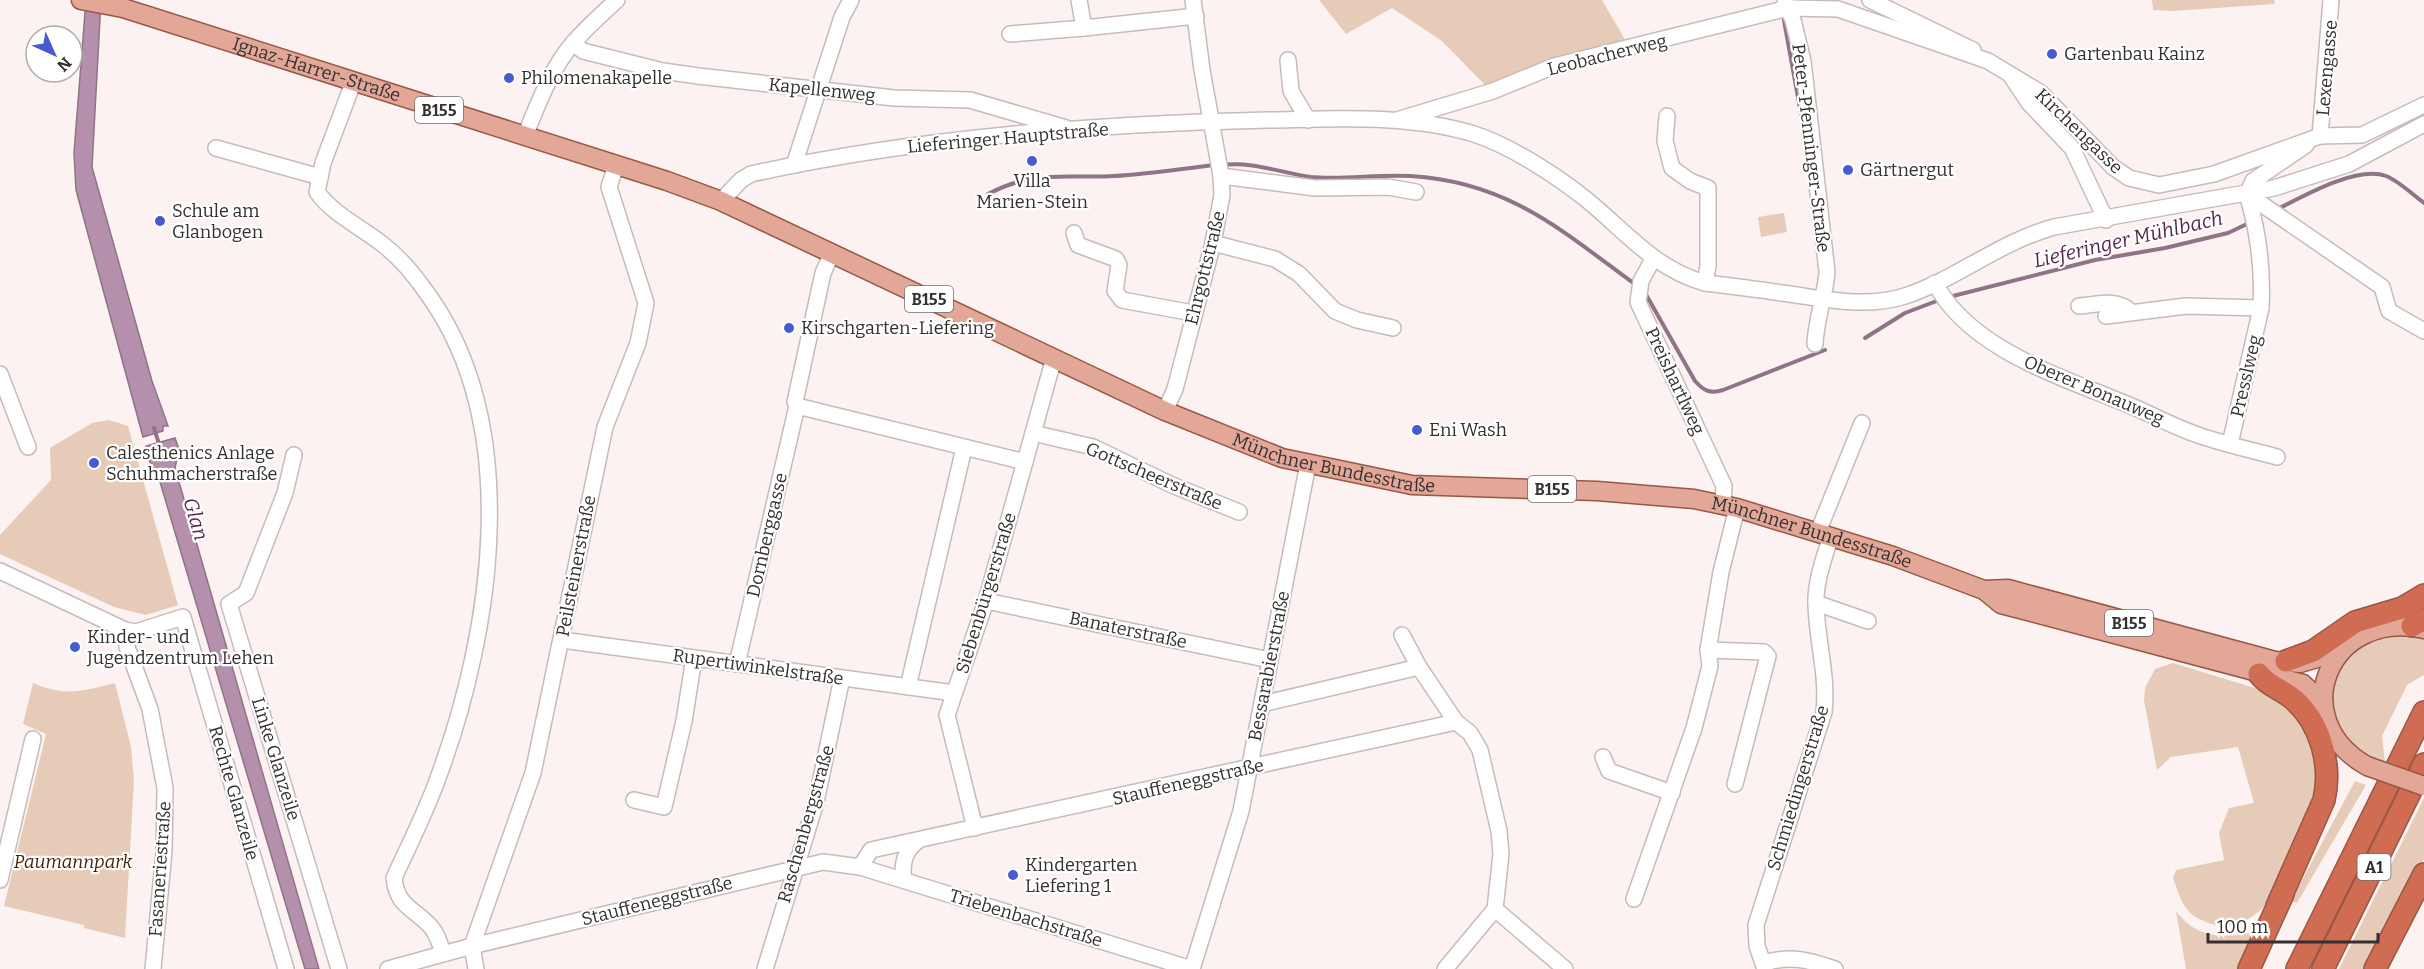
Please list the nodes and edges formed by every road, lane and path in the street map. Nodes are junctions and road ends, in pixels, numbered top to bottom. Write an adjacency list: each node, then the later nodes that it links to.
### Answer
1 (81, 0): 8 (main road, Ignaz-Harrer-Straße / B155)
2 (617, 0): 13 (street)
3 (851, 0): 18 (street)
4 (1079, 0): 11 (street)
5 (1193, 0): 10 (street, Ehrgottstraße)
6 (2331, 0): 27 (street, Lexengasse)
7 (1880, 2): 15 (street, Kirchengasse)
8 (119, 4): 17 (main road, Ignaz-Harrer-Straße / B155)
9 (1796, 4): 15 (street, Kirchengasse); 23 (street, Leobacherweg); 43 (street, Peter-Pfenninger-Straße)
10 (1196, 16): 11 (street); 22 (street, Ehrgottstraße)
11 (1084, 28): 12 (street)
12 (1010, 34)
13 (573, 43): 18 (street, Kapellenweg); 26 (street)
14 (1288, 60): 21 (street)
15 (1988, 61): 16 (street, Kirchengasse)
16 (2011, 76): 27 (street, Kirchengasse); 36 (street, Kirchengasse)
17 (353, 83): 26 (main road, Ignaz-Harrer-Straße / B155); 32 (street)
18 (820, 91): 25 (street, Kapellenweg); 30 (street)
19 (2424, 105): 27 (street, Kirchengasse)
20 (1667, 116): 41 (street)
21 (1308, 120): 22 (street, Lieferinger Hauptstraße); 23 (street, Lieferinger Hauptstraße)
22 (1212, 121): 25 (street, Lieferinger Hauptstraße); 31 (street, Ehrgottstraße)
23 (1394, 121): 40 (street, Lieferinger Hauptstraße)
24 (2421, 128): 34 (street, Lieferinger Hauptstraße)
25 (1074, 130): 30 (street, Lieferinger Hauptstraße)
26 (525, 136): 29 (main road, Ignaz-Harrer-Straße / B155)
27 (2320, 136): 34 (street)
28 (216, 148): 32 (street)
29 (616, 165): 35 (main road, Ignaz-Harrer-Straße / B155); 77 (street, Peilsteinerstraße)
30 (794, 165): 35 (street, Lieferinger Hauptstraße)
31 (1220, 169): 33 (street); 38 (street, Ehrgottstraße)
32 (320, 177): 114 (street)
33 (1416, 192)
34 (2247, 194): 36 (street, Lieferinger Hauptstraße); 45 (street, Presslweg); 49 (street)
35 (721, 201): 39 (main road, Münchner Bundesstraße / B155)
36 (2106, 220): 42 (street, Lieferinger Hauptstraße)
37 (1074, 233): 46 (street)
38 (1213, 243): 46 (street, Ehrgottstraße); 50 (street)
39 (832, 253): 52 (main road, Münchner Bundesstraße / B155); 54 (street, Dornberggasse)
40 (1653, 259): 41 (street, Lieferinger Hauptstraße); 65 (street, Preishartlweg)
41 (1705, 284): 43 (street, Lieferinger Hauptstraße)
42 (1940, 293): 43 (street, Lieferinger Hauptstraße); 58 (street, Oberer Bonauweg)
43 (1825, 299): 51 (street, Peter-Pfenninger-Straße)
44 (2079, 306): 47 (street, Presslweg)
45 (2261, 308): 47 (street, Presslweg); 58 (street, Presslweg)
46 (1194, 310): 55 (street, Ehrgottstraße)
47 (2130, 311): 48 (street, Presslweg)
48 (2106, 316)
49 (2420, 327)
50 (1393, 328)
51 (1815, 344)
52 (1054, 358): 55 (main road, Münchner Bundesstraße / B155); 57 (street, Siebenbürgerstraße)
53 (0, 374): 59 (street)
54 (797, 406): 60 (street); 83 (street, Dornberggasse)
55 (1165, 411): 64 (main road, Münchner Bundesstraße / B155)
56 (1863, 423): 67 (street, Schmiedingerstraße)
57 (1033, 433): 63 (street, Siebenbürgerstraße); 66 (street, Gottscheerstraße)
58 (2230, 444): 62 (street, Oberer Bonauweg)
59 (28, 447)
60 (964, 448): 63 (street); 87 (street)
61 (294, 455): 118 (street, Linke Glanzeile)
62 (2277, 457)
63 (1025, 462): 71 (street, Siebenbürgerstraße)
64 (1308, 464): 65 (main road, Münchner Bundesstraße / B155); 81 (street, Bessarabierstraße)
65 (1730, 507): 67 (main road, Münchner Bundesstraße / B155); 78 (street)
66 (1239, 512)
67 (1824, 534): 69 (main road, Münchner Bundesstraße / B155); 72 (street, Schmiedingerstraße)
68 (0, 571): 75 (street)
69 (1984, 590): 82 (main road, Münchner Bundesstraße / B155); 85 (main road, Münchner Bundesstraße / B155)
70 (2424, 595): 82 (highway)
71 (986, 601): 81 (street, Banaterstraße); 88 (street, Siebenbürgerstraße)
72 (1816, 603): 73 (street); 115 (street, Schmiedingerstraße)
73 (1868, 621)
74 (2420, 625): 79 (main road, Münchner Bundesstraße / B155)
75 (125, 630): 116 (street, Fasaneriestraße); 117 (street, Rechte Glanzeile)
76 (1402, 635): 84 (street)
77 (562, 640): 80 (street, Rupertiwinkelstraße); 113 (street, Peilsteinerstraße)
78 (1708, 650): 98 (street); 100 (street)
79 (2341, 651): 82 (main road, Münchner Bundesstraße / B155); 89 (main road, Münchner Bundesstraße / B155)
80 (694, 658): 83 (street, Rupertiwinkelstraße); 101 (street)
81 (1270, 660): 90 (street, Bessarabierstraße)
82 (2286, 661)
83 (737, 664): 86 (street, Rupertiwinkelstraße)
84 (1419, 667): 90 (street); 92 (street)
85 (2259, 674): 89 (main road, Münchner Bundesstraße / B155); 111 (highway)
86 (842, 678): 87 (street, Rupertiwinkelstraße); 104 (street, Raschenbergstraße)
87 (908, 687): 88 (street, Rupertiwinkelstraße)
88 (954, 693): 102 (street, Siebenbürgerstraße)
89 (2323, 703): 93 (main road, Münchner Bundesstraße / B155)
90 (1262, 704): 97 (street, Bessarabierstraße)
91 (2424, 712): 127 (highway, A1)
92 (1456, 722): 97 (street, Stauffeneggstraße); 112 (street)
93 (2330, 728): 99 (main road, Münchner Bundesstraße / B155, bridge); 111 (highway)
94 (33, 740): 107 (street)
95 (1603, 756): 100 (street)
96 (2424, 764): 128 (highway, A1)
97 (1250, 769): 102 (street, Stauffeneggstraße); 122 (street, Bessarabierstraße)
98 (1735, 784)
99 (2424, 786)
100 (1672, 793): 110 (street)
101 (634, 800)
102 (975, 828): 103 (street, Stauffeneggstraße)
103 (919, 840): 105 (street, Stauffeneggstraße); 108 (street)
104 (796, 867): 105 (street, Stauffeneggstraße); 113 (street, Stauffeneggstraße); 121 (street, Raschenbergstraße)
105 (860, 867): 108 (street, Triebenbachstraße)
106 (2424, 874): 129 (highway)
107 (0, 880)
108 (904, 880): 122 (street, Triebenbachstraße)
109 (2424, 892): 130 (highway)
110 (1634, 899)
111 (2277, 906): 126 (highway)
112 (1495, 909): 123 (street); 124 (street)
113 (472, 946): 114 (street, Stauffeneggstraße); 120 (street, Peilsteinerstraße)
114 (443, 954): 119 (street, Stauffeneggstraße)
115 (1764, 966): 125 (street)
116 (153, 969)
117 (286, 969)
118 (339, 969)
119 (388, 969)
120 (476, 969)
121 (765, 969)
122 (1192, 969)
123 (1445, 969)
124 (1565, 969)
125 (1835, 969)
126 (2249, 969)
127 (2297, 969)
128 (2323, 969)
129 (2375, 969)
130 (2383, 969)

